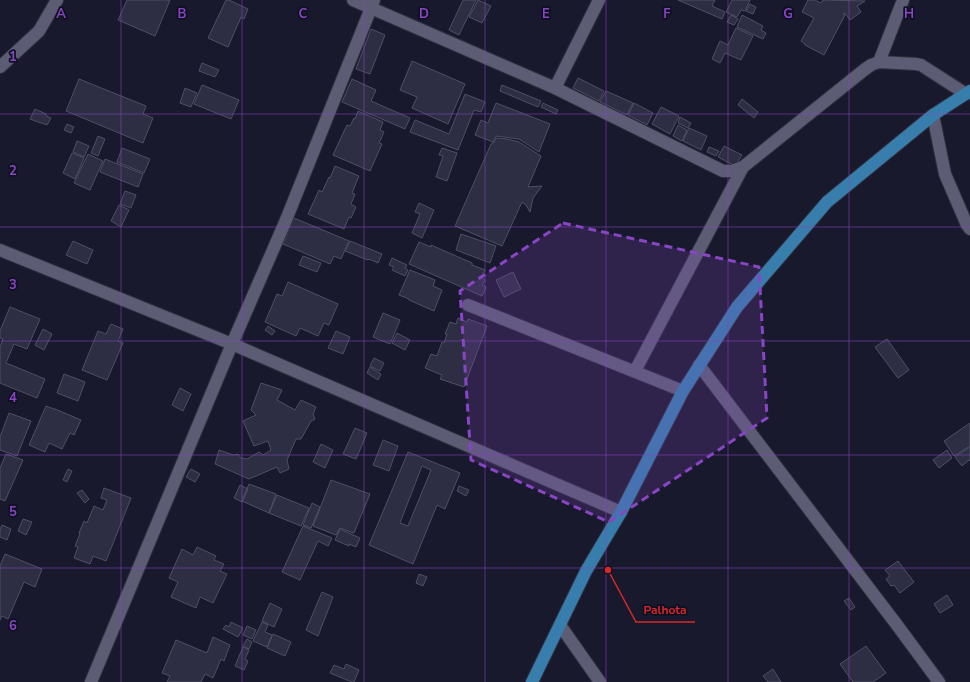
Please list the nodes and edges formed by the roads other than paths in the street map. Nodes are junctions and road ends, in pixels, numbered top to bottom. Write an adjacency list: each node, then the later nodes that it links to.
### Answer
1 (57, 0): 7 (street)
2 (353, 0): 5 (street)
3 (599, 0): 8 (street)
4 (903, 0): 6 (street)
5 (373, 4): 8 (street); 15 (street)
6 (879, 62): 9 (street); 11 (street)
7 (0, 67)
8 (555, 88): 11 (street)
9 (968, 92): 10 (main road)
10 (933, 115): 12 (street); 16 (main road)
11 (743, 167): 17 (street)
12 (970, 229)
13 (0, 250): 15 (street)
14 (468, 305): 17 (street)
15 (232, 344): 19 (street); 21 (street)
16 (699, 365): 18 (main road); 24 (street)
17 (635, 371): 18 (street)
18 (683, 391): 19 (main road)
19 (621, 512): 20 (main road)
20 (560, 625): 22 (main road); 23 (street)
21 (91, 682)
22 (532, 682)
23 (600, 682)
24 (939, 682)

